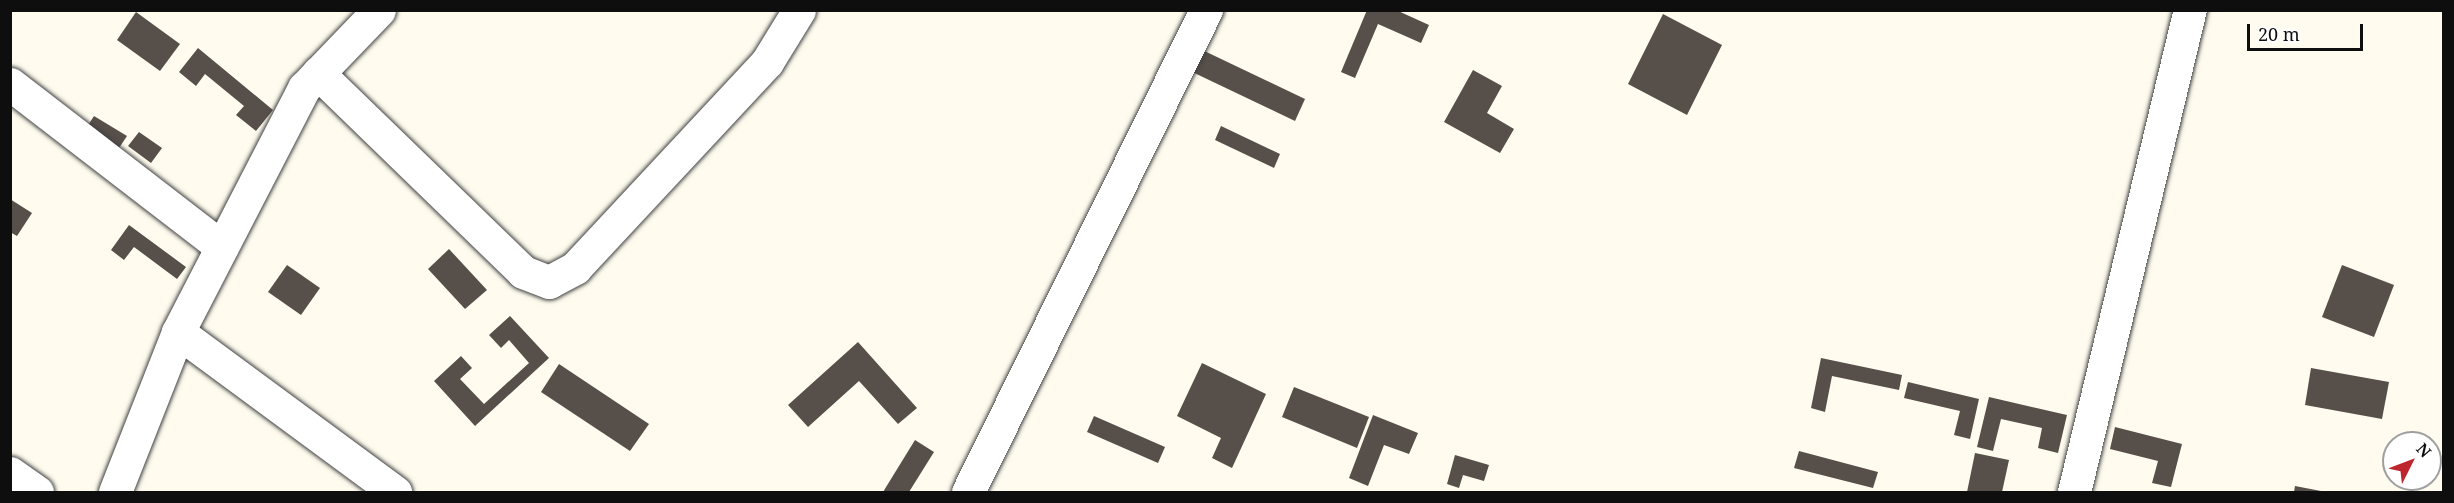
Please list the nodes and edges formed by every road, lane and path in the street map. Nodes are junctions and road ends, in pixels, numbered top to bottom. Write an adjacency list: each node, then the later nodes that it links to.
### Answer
1 (379, 10): 5 (street)
2 (799, 10): 5 (street)
3 (1206, 10): 13 (street)
4 (2190, 10): 14 (street)
5 (318, 73): 7 (street)
6 (10, 84): 7 (street)
7 (222, 246): 8 (street)
8 (178, 332): 11 (street); 12 (street)
9 (10, 472): 10 (street)
10 (37, 492)
11 (115, 492)
12 (395, 492)
13 (968, 492)
14 (2074, 492)

